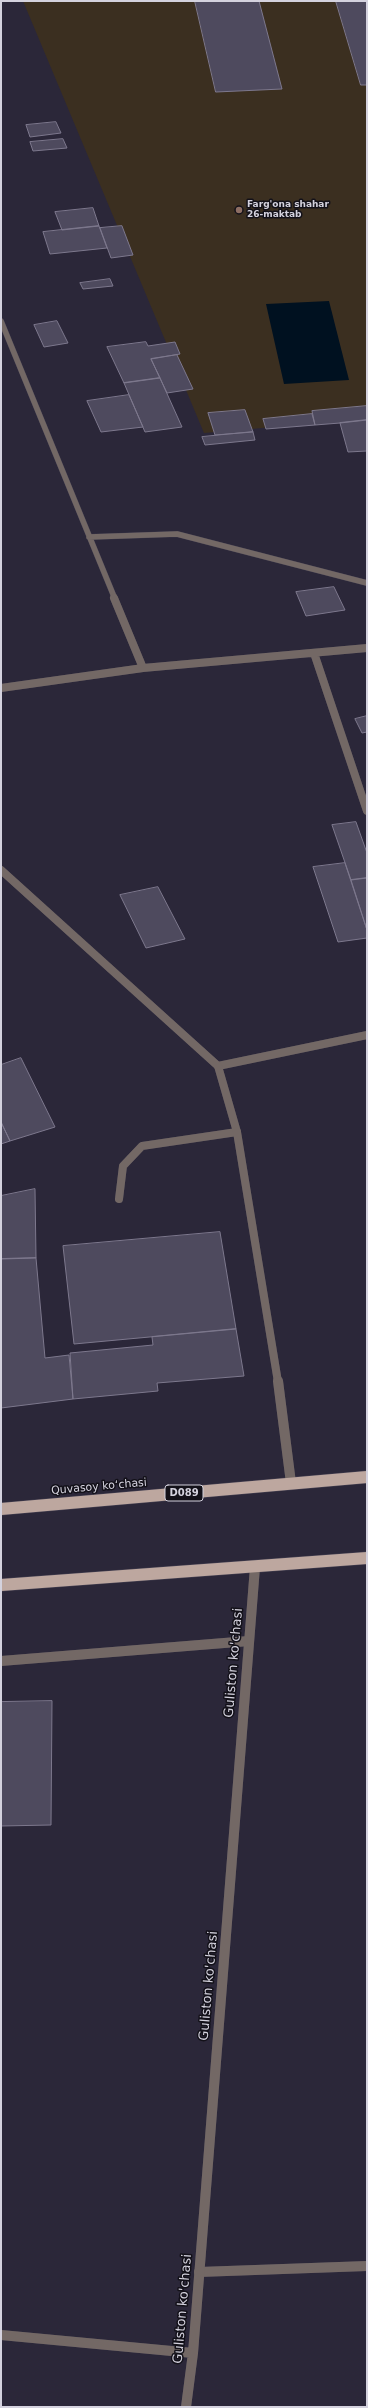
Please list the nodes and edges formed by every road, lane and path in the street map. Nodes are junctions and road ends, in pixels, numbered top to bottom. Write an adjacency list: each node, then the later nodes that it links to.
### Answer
1 (1, 321): 2 (street)
2 (90, 537): 3 (street); 6 (street)
3 (367, 582)
4 (367, 648): 5 (street)
5 (314, 653): 6 (street); 8 (street)
6 (143, 668): 7 (street)
7 (1, 688)
8 (367, 811)
9 (1, 870): 11 (street)
10 (367, 1035): 11 (street)
11 (218, 1066): 12 (street)
12 (237, 1132): 13 (street); 15 (street)
13 (119, 1199)
14 (367, 1477): 15 (main road, Quvasoy koʻchasi / D089)
15 (291, 1483): 16 (main road, Quvasoy koʻchasi / D089)
16 (1, 1509)
17 (367, 1558): 18 (main road)
18 (255, 1567): 19 (main road); 20 (street, Guliston ko'chasi)
19 (1, 1585)
20 (249, 1641): 21 (street); 23 (street, Guliston ko'chasi)
21 (1, 1661)
22 (367, 2266): 23 (street)
23 (199, 2272): 25 (street, Guliston ko'chasi)
24 (1, 2335): 25 (street)
25 (193, 2353): 26 (street, Guliston ko'chasi)
26 (186, 2407)

